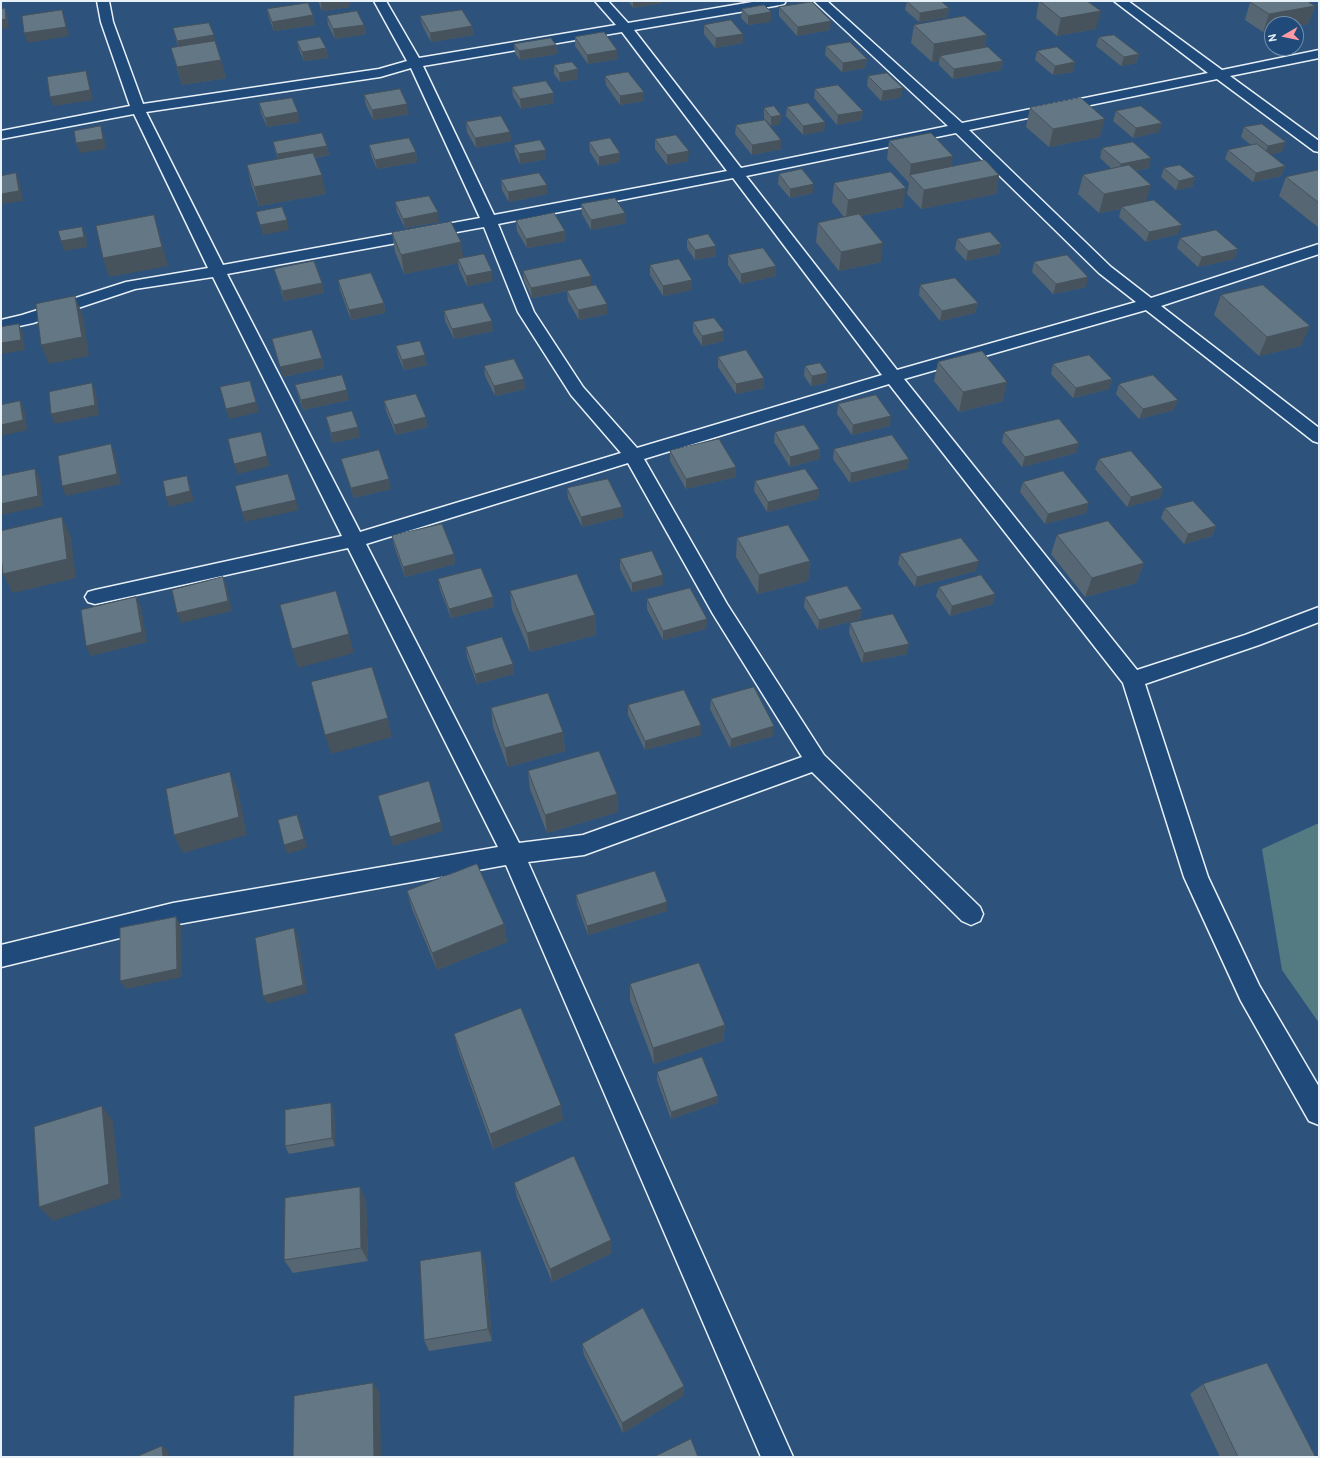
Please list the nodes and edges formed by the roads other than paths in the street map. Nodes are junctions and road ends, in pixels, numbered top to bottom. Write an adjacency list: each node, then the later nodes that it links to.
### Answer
1 (103, 1): 11 (street)
2 (380, 1): 9 (street)
3 (601, 1): 7 (street)
4 (780, 1): 7 (street)
5 (820, 1): 12 (street)
6 (1120, 1): 10 (street)
7 (625, 27): 9 (street); 15 (street)
8 (1319, 54): 10 (street)
9 (416, 63): 11 (street); 16 (street)
10 (1221, 75): 12 (street); 14 (street)
11 (138, 109): 13 (street); 18 (street)
12 (959, 128): 15 (street); 19 (street)
13 (1, 135)
14 (1319, 148)
15 (738, 173): 16 (street); 21 (street)
16 (489, 222): 18 (street); 23 (street)
17 (1319, 249): 19 (street)
18 (218, 271): 20 (street); 24 (street)
19 (1148, 304): 21 (street); 22 (street)
20 (1, 325)
21 (893, 377): 23 (street); 27 (street)
22 (1319, 437)
23 (633, 455): 24 (street); 28 (street)
24 (354, 540): 25 (street); 29 (street)
25 (95, 597)
26 (1319, 614): 27 (street)
27 (1133, 680): 32 (street)
28 (816, 761): 29 (street); 30 (street)
29 (512, 854): 31 (street); 33 (street)
30 (971, 914)
31 (1, 956)
32 (1319, 1112)
33 (777, 1457)

